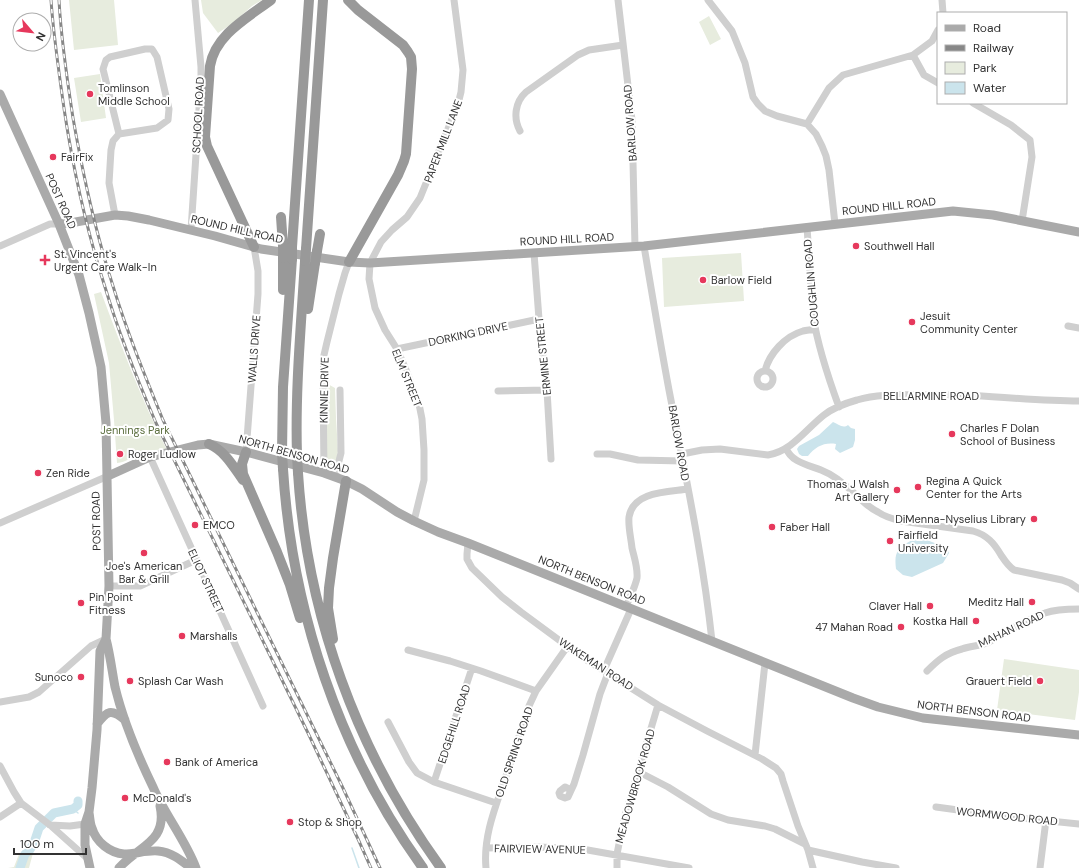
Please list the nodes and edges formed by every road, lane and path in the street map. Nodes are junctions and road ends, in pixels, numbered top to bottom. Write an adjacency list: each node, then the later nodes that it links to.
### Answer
1 (195, 0): 26 (street, SCHOOL ROAD)
2 (270, 0): 32 (highway)
3 (309, 0): 30 (highway)
4 (323, 0): 34 (highway, bridge)
5 (348, 0): 35 (highway)
6 (454, 0): 36 (street, PAPER MILL LANE)
7 (618, 0): 12 (street, BARLOW ROAD)
8 (708, 0): 17 (street)
9 (942, 0): 10 (street)
10 (942, 12)
11 (937, 32): 13 (street)
12 (623, 45): 18 (street); 31 (street, BARLOW ROAD)
13 (914, 55): 14 (street); 17 (street)
14 (937, 82)
15 (0, 94): 23 (main road, POST ROAD)
16 (975, 104): 22 (street)
17 (807, 124): 24 (street)
18 (520, 131)
19 (119, 134): 19 (street); 20 (street)
20 (115, 215): 23 (main road, ROUND HILL ROAD); 26 (main road, ROUND HILL ROAD)
21 (280, 217): 30 (highway)
22 (1022, 220): 24 (main road, ROUND HILL ROAD); 27 (main road, ROUND HILL ROAD)
23 (59, 224): 29 (street); 56 (main road, POST ROAD)
24 (835, 224): 25 (main road, ROUND HILL ROAD)
25 (807, 227): 31 (main road, ROUND HILL ROAD); 40 (street, COUGHLIN ROAD)
26 (191, 230): 32 (main road, ROUND HILL ROAD)
27 (1079, 232)
28 (320, 234): 34 (highway, bridge)
29 (0, 246)
30 (288, 246): 82 (highway, bridge)
31 (639, 246): 33 (main road, ROUND HILL ROAD); 53 (street, BARLOW ROAD)
32 (254, 247): 35 (main road, ROUND HILL ROAD); 50 (street, WALLS DRIVE)
33 (534, 253): 36 (main road, ROUND HILL ROAD); 37 (street, ERMINE STREET)
34 (310, 262): 77 (highway, bridge)
35 (349, 262): 36 (main road, ROUND HILL ROAD); 55 (street, KINNIE DRIVE)
36 (370, 263): 41 (street, ELM STREET)
37 (539, 320): 41 (street, DORKING DRIVE); 44 (street, ERMINE STREET)
38 (1068, 326): 39 (street)
39 (1079, 328)
40 (815, 329): 42 (street); 47 (street, COUGHLIN ROAD)
41 (397, 350): 61 (street, ELM STREET)
42 (765, 371)
43 (340, 390): 57 (street)
44 (547, 390): 45 (street); 54 (street, ERMINE STREET)
45 (498, 391)
46 (1079, 401): 47 (street, BELLARMINE ROAD)
47 (839, 407): 49 (street, BELLARMINE ROAD)
48 (209, 444): 50 (main road, NORTH BENSON ROAD); 52 (main road, NORTH BENSON ROAD); 60 (highway)
49 (786, 448): 53 (street, BELLARMINE ROAD); 66 (street)
50 (246, 452): 55 (main road, NORTH BENSON ROAD); 60 (highway)
51 (597, 454): 53 (street, BELLARMINE ROAD)
52 (150, 457): 56 (main road, NORTH BENSON ROAD); 64 (street, ELIOT STREET)
53 (682, 458): 59 (street, BARLOW ROAD)
54 (551, 459)
55 (324, 473): 57 (main road, NORTH BENSON ROAD)
56 (108, 476): 62 (street); 65 (main road, POST ROAD)
57 (335, 477): 58 (main road, NORTH BENSON ROAD)
58 (346, 481): 61 (main road, NORTH BENSON ROAD); 77 (highway)
59 (688, 489): 67 (street); 70 (street, BARLOW ROAD)
60 (256, 504): 82 (highway)
61 (414, 521): 63 (main road, NORTH BENSON ROAD)
62 (0, 523)
63 (468, 543): 67 (main road, NORTH BENSON ROAD); 71 (street, WAKEMAN ROAD)
64 (196, 560): 65 (street); 81 (street, ELIOT STREET)
65 (109, 586): 69 (main road, POST ROAD)
66 (1079, 589)
67 (628, 608): 70 (main road, NORTH BENSON ROAD); 76 (street)
68 (1079, 609): 75 (street, MAHAN ROAD)
69 (106, 639): 79 (street); 83 (main road); 85 (main road, POST ROAD)
70 (712, 641): 73 (main road, NORTH BENSON ROAD)
71 (567, 647): 76 (street, WAKEMAN ROAD); 78 (street, OLD SPRING ROAD)
72 (408, 650): 74 (street)
73 (765, 663): 86 (main road, NORTH BENSON ROAD); 87 (street)
74 (472, 668): 78 (street); 90 (street, EDGEHILL ROAD)
75 (927, 671)
76 (606, 672): 80 (street, WAKEMAN ROAD); 91 (street)
77 (339, 675): 113 (highway)
78 (536, 691): 94 (street, OLD SPRING ROAD)
79 (0, 702)
80 (658, 705): 87 (street, WAKEMAN ROAD); 89 (street, MEADOWBROOK ROAD)
81 (263, 706)
82 (336, 708): 112 (highway)
83 (124, 720): 85 (main road); 92 (main road)
84 (388, 722): 90 (street)
85 (97, 724): 96 (main road, POST ROAD)
86 (1079, 736)
87 (755, 755): 104 (street, WAKEMAN ROAD)
88 (0, 766): 93 (street)
89 (639, 772): 104 (street); 107 (street, MEADOWBROOK ROAD)
90 (434, 782): 94 (street)
91 (571, 790)
92 (159, 799): 99 (main road); 103 (main road)
93 (21, 802): 97 (street); 102 (street)
94 (496, 803): 105 (street, OLD SPRING ROAD)
95 (936, 807): 98 (street, WORMWOOD ROAD)
96 (89, 812): 100 (main road, POST ROAD); 106 (main road)
97 (0, 817)
98 (1046, 820): 101 (street, WORMWOOD ROAD); 119 (street)
99 (173, 823): 103 (main road); 111 (main road)
100 (85, 824): 102 (street); 108 (main road, POST ROAD)
101 (1079, 824)
102 (50, 825): 108 (street)
103 (152, 841): 106 (main road)
104 (807, 847): 117 (street, WAKEMAN ROAD); 118 (street)
105 (486, 848): 107 (street, FAIRVIEW AVENUE); 114 (street, OLD SPRING ROAD)
106 (137, 852): 109 (main road); 110 (main road)
107 (617, 854): 115 (street, MEADOWBROOK ROAD); 116 (street, FAIRVIEW AVENUE)
108 (89, 864)
109 (119, 868)
110 (191, 868)
111 (196, 868)
112 (423, 868)
113 (442, 868)
114 (486, 868)
115 (618, 868)
116 (689, 868)
117 (813, 868)
118 (896, 868)
119 (1040, 868)

